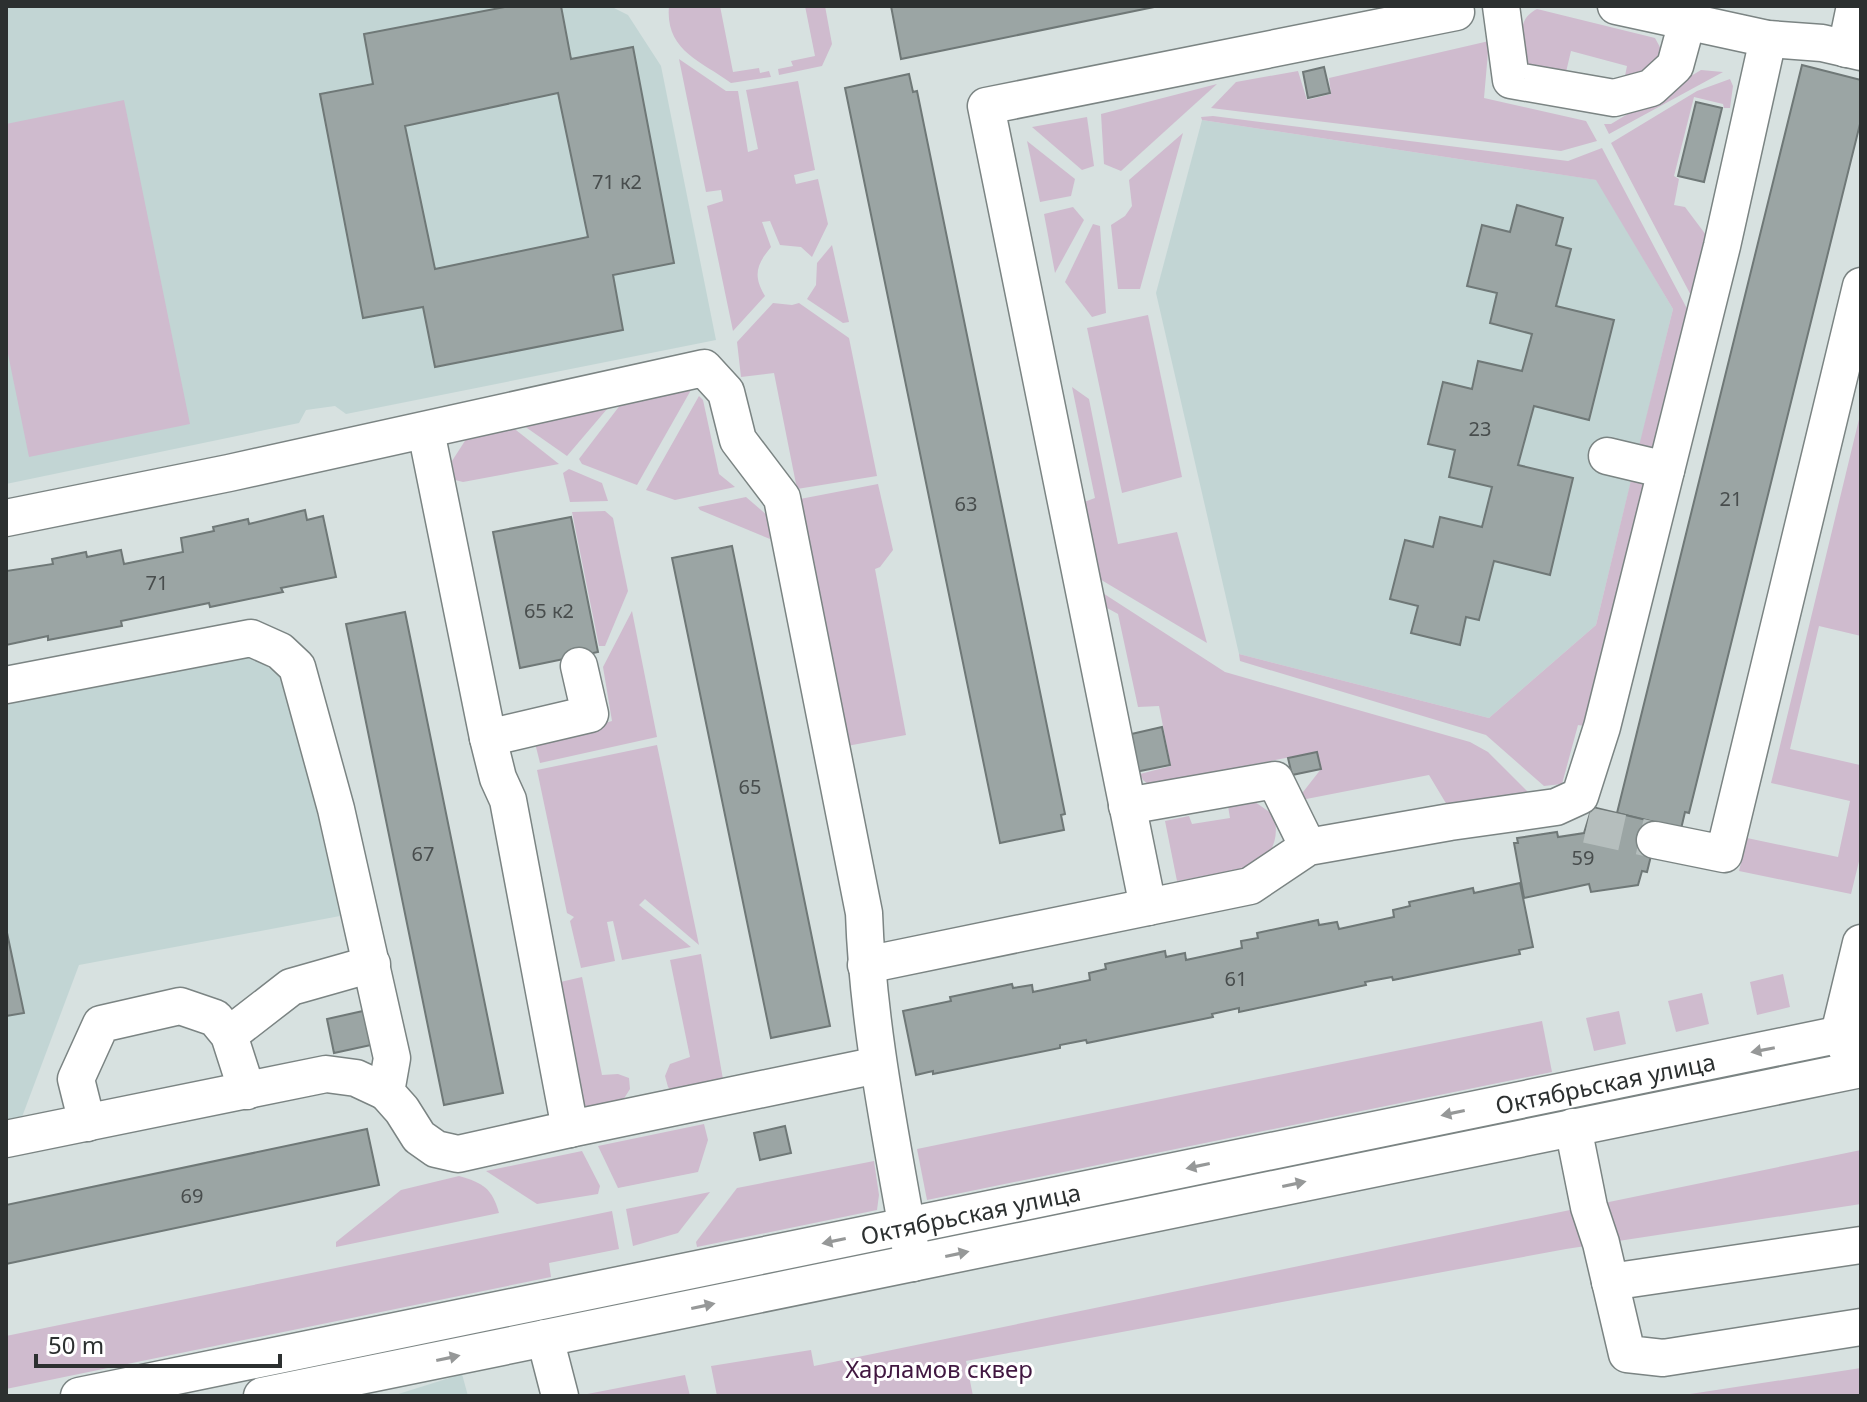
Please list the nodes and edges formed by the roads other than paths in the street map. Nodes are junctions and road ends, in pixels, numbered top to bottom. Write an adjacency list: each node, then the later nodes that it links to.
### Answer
1 (1501, 6): 5 (street)
2 (1616, 6): 5 (street)
3 (1855, 6): 7 (street)
4 (1461, 8): 16 (street)
5 (1687, 22): 6 (street)
6 (1768, 39): 7 (street); 11 (street)
7 (1853, 50)
8 (1861, 286): 17 (street)
9 (426, 431): 12 (street); 15 (street); 22 (street)
10 (1607, 456): 11 (street)
11 (1666, 470): 18 (street)
12 (6, 518)
13 (579, 666): 15 (street)
14 (6, 685): 21 (street)
15 (488, 738): 30 (street)
16 (1127, 806): 18 (street); 19 (street)
17 (1655, 840)
18 (1308, 847): 19 (street)
19 (1148, 907): 22 (street)
20 (1861, 943): 24 (street)
21 (372, 964): 23 (street); 27 (street)
22 (866, 965): 25 (street)
23 (229, 1035): 26 (street); 28 (street)
24 (1856, 1052): 29 (street, Октябрьская улица); 32 (street, Октябрьская улица, one-way to 32)
25 (878, 1065): 30 (street); 32 (street)
26 (247, 1091): 27 (street); 28 (street)
27 (386, 1092): 30 (street)
28 (87, 1123): 31 (street)
29 (1573, 1127): 34 (street, Октябрьская улица, one-way to 29); 35 (street)
30 (570, 1129)
31 (6, 1139)
32 (907, 1226): 34 (street); 39 (street, Октябрьская улица, one-way to 39)
33 (1861, 1245): 35 (street)
34 (913, 1263): 37 (street, Октябрьская улица, one-way to 34)
35 (1610, 1282): 36 (street)
36 (1861, 1327)
37 (545, 1338): 38 (street, Октябрьская улица, one-way to 37); 41 (street)
38 (390, 1383): 40 (street, Октябрьская улица)
39 (79, 1396)
40 (262, 1396)
41 (560, 1396)

